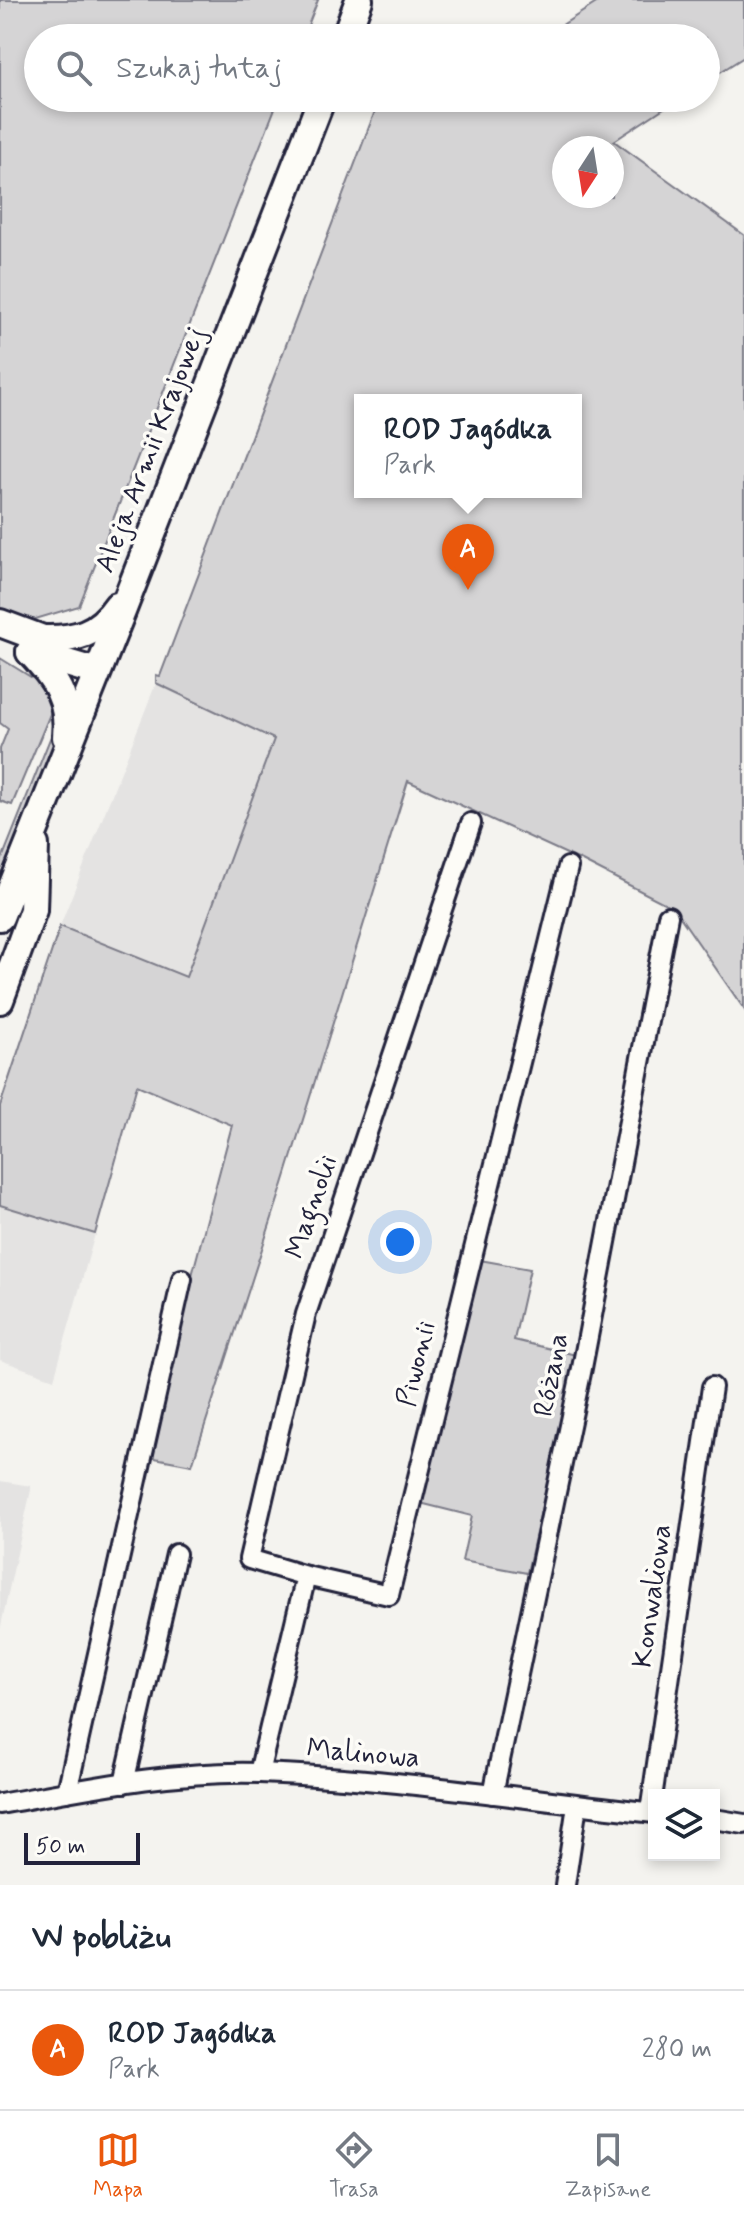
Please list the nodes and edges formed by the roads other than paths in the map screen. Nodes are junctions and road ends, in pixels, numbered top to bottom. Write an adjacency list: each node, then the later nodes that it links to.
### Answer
1 (359, 0): 2 (street)
2 (350, 24)
3 (317, 112): 4 (street, Aleja Armii Krajowej)
4 (135, 580): 7 (street); 8 (street, Aleja Armii Krajowej)
5 (0, 623): 7 (street)
6 (0, 639): 7 (street)
7 (37, 646): 8 (street); 9 (street)
8 (97, 673): 9 (street, Aleja Armii Krajowej)
9 (65, 752): 10 (street, Aleja Armii Krajowej)
10 (36, 823): 14 (street, Aleja Armii Krajowej); 15 (street, Aleja Armii Krajowej)
11 (471, 823): 19 (street, Magnolii)
12 (568, 867): 19 (street, Piwonii)
13 (668, 916): 24 (street, Różana)
14 (0, 917)
15 (0, 1000)
16 (182, 1279): 23 (street)
17 (712, 1387): 22 (street, Konwaliowa)
18 (176, 1554): 21 (street)
19 (306, 1576): 20 (street)
20 (259, 1773): 21 (street, Malinowa); 24 (street, Malinowa)
21 (124, 1783): 23 (street, Malinowa)
22 (655, 1789)
23 (67, 1792): 25 (street, Malinowa)
24 (493, 1794): 26 (street, Malinowa)
25 (0, 1804)
26 (577, 1805): 27 (street, Malinowa); 30 (street)
27 (648, 1812)
28 (720, 1820): 29 (street)
29 (744, 1824)
30 (565, 1885)

